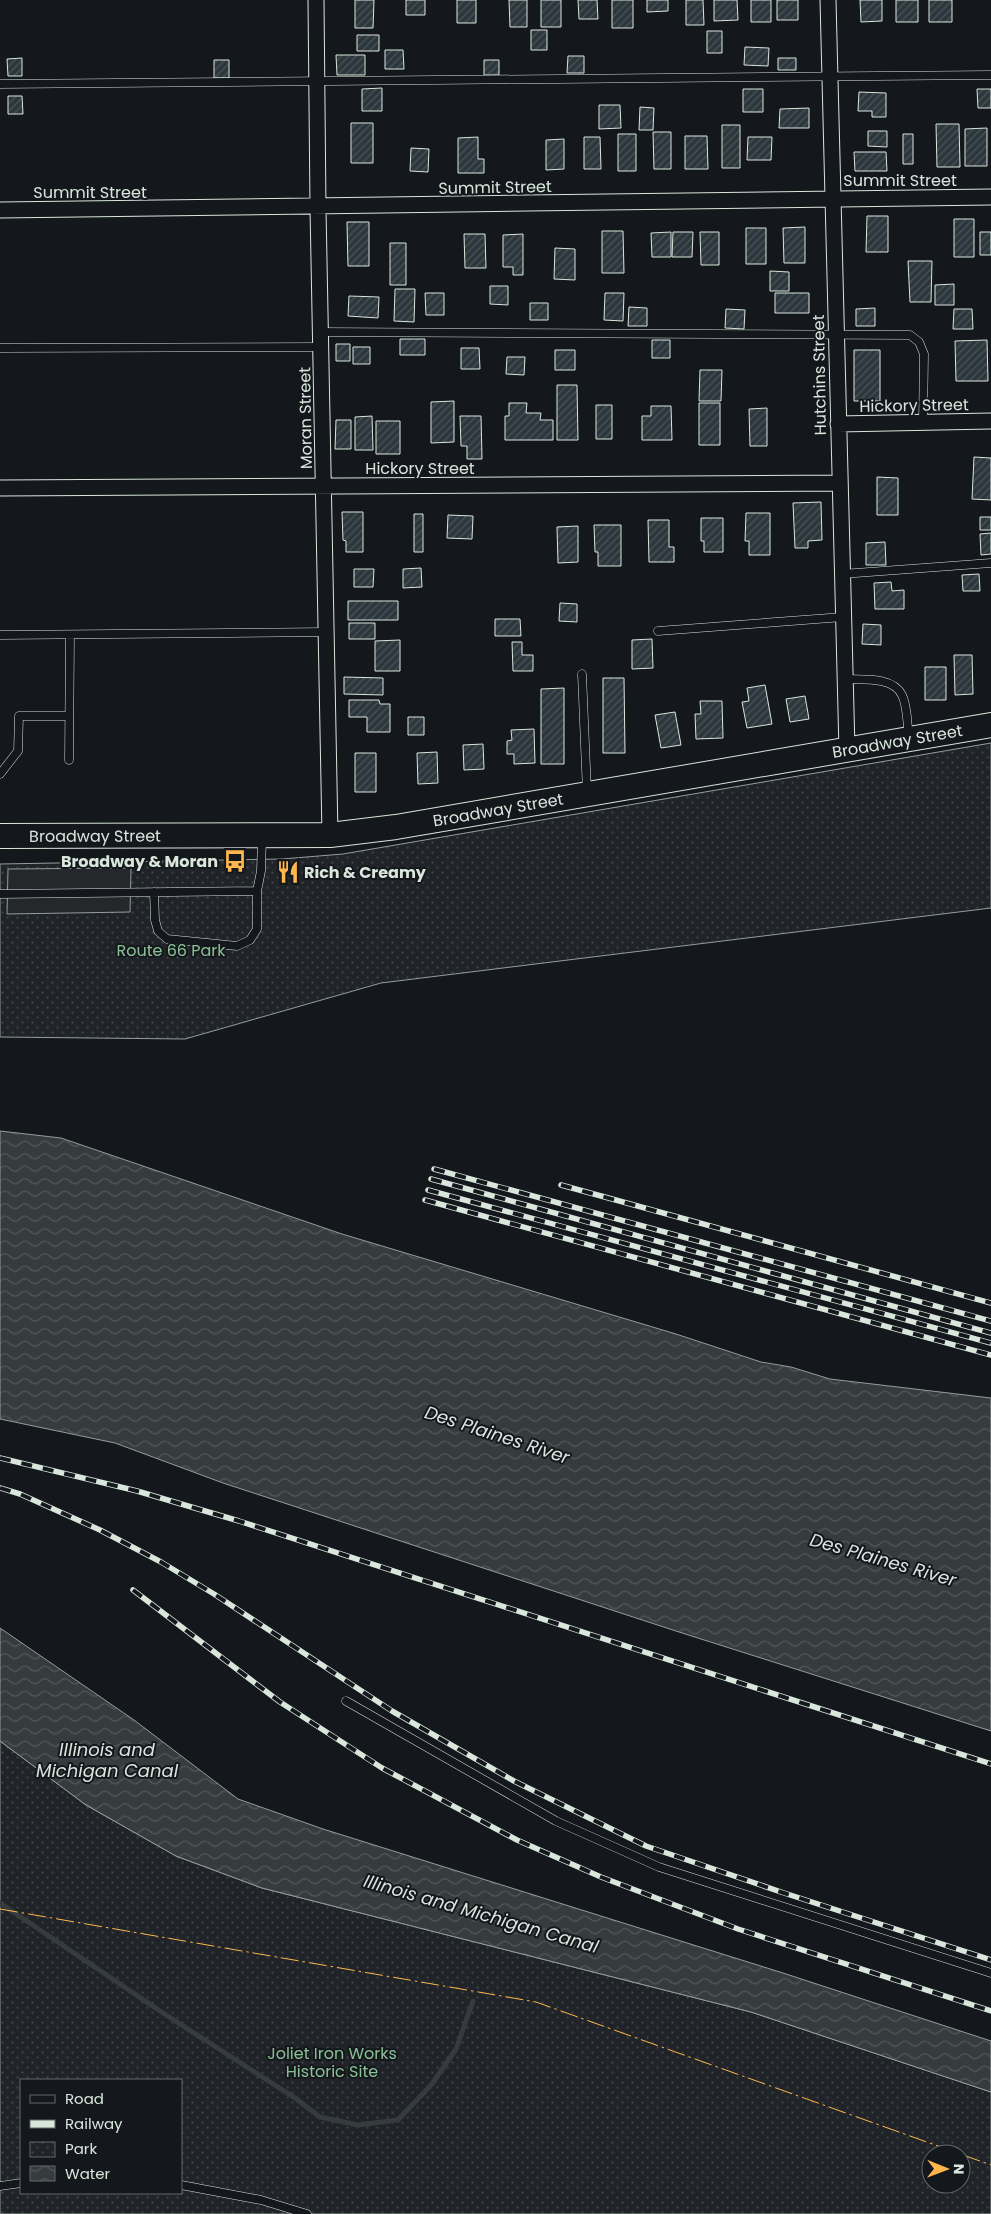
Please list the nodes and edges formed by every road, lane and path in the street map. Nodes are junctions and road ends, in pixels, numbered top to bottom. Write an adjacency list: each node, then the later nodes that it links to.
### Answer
1 (316, 0): 5 (street, Moran Street)
2 (828, 0): 4 (street, Hutchins Street)
3 (991, 75): 4 (lane)
4 (830, 77): 5 (lane); 8 (street, Hutchins Street)
5 (317, 83): 6 (lane); 9 (street, Moran Street)
6 (0, 84)
7 (991, 197): 8 (street, Summit Street)
8 (832, 198): 9 (street, Summit Street); 12 (street, Hutchins Street)
9 (318, 208): 10 (street, Summit Street); 11 (street, Moran Street)
10 (0, 210)
11 (320, 332): 12 (lane); 13 (street, Moran Street)
12 (836, 334): 16 (lane); 17 (street, Hutchins Street)
13 (321, 347): 14 (lane); 19 (street, Moran Street)
14 (0, 348)
15 (991, 421): 16 (street, Hickory Street)
16 (923, 422): 17 (street, Hickory Street)
17 (838, 424): 18 (street, Hutchins Street)
18 (840, 483): 19 (street, Hickory Street); 22 (street, Hutchins Street)
19 (324, 486): 20 (street, Hickory Street); 25 (street, Moran Street)
20 (0, 488)
21 (991, 563): 22 (lane)
22 (842, 574): 23 (street, Hutchins Street)
23 (844, 617): 24 (lane); 29 (street, Hutchins Street)
24 (658, 631)
25 (326, 632): 27 (lane); 37 (street, Moran Street)
26 (0, 635): 27 (lane)
27 (70, 635): 30 (lane)
28 (582, 674): 36 (lane)
29 (845, 679): 32 (lane); 33 (street, Hutchins Street)
30 (69, 716): 34 (lane); 35 (lane)
31 (991, 725): 32 (main road, Broadway Street)
32 (910, 739): 33 (main road, Broadway Street)
33 (847, 750): 36 (main road, Broadway Street)
34 (69, 760)
35 (0, 774)
36 (588, 794): 37 (main road, Broadway Street)
37 (330, 835): 39 (main road, Broadway Street)
38 (0, 836): 39 (main road, Broadway Street)
39 (262, 836): 40 (lane)
40 (257, 891): 41 (lane); 41 (lane)
41 (154, 892): 42 (lane)
42 (0, 894)
43 (346, 1701): 44 (lane)
44 (991, 1973)
45 (20, 2183): 47 (lane)
46 (182, 2185): 48 (lane)
47 (0, 2186)
48 (307, 2214)

